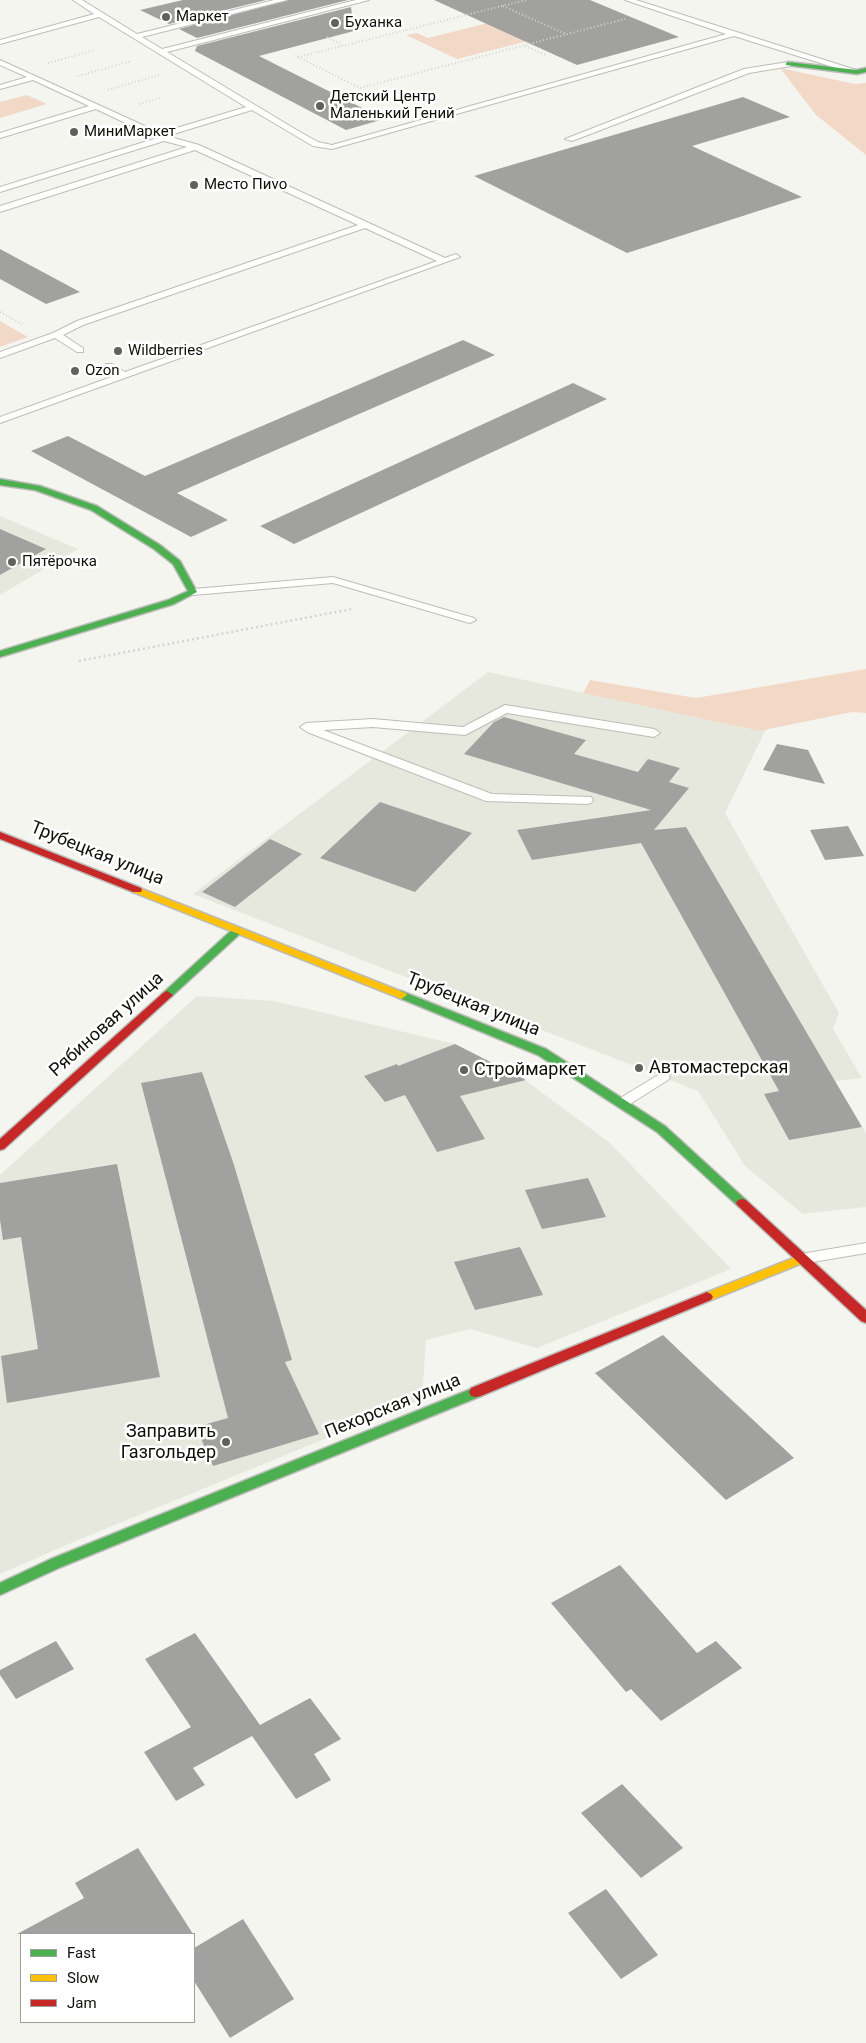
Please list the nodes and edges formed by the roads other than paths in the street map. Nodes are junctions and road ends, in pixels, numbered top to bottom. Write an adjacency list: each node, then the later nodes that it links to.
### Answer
1 (77, 0): 5 (lane)
2 (283, 0): 7 (lane)
3 (365, 0): 9 (lane)
4 (629, 0): 6 (lane)
5 (101, 14): 7 (lane); 8 (lane)
6 (734, 34): 12 (lane); 16 (lane)
7 (136, 36): 9 (lane)
8 (0, 42)
9 (161, 51): 16 (lane)
10 (0, 62): 13 (lane)
11 (788, 64): 12 (street); 19 (lane)
12 (862, 71)
13 (33, 78): 14 (lane); 15 (lane)
14 (0, 87)
15 (96, 107): 17 (lane); 18 (lane)
16 (253, 107): 18 (lane)
17 (0, 136)
18 (162, 137): 20 (lane); 21 (lane)
19 (569, 139)
20 (196, 147): 22 (lane); 23 (lane)
21 (0, 190)
22 (0, 209)
23 (366, 225): 25 (lane); 26 (lane)
24 (456, 257): 25 (lane)
25 (444, 261): 30 (lane)
26 (56, 335): 27 (lane); 28 (lane)
27 (80, 350)
28 (0, 354)
29 (108, 366): 30 (lane)
30 (124, 376): 31 (lane)
31 (0, 420)
32 (0, 482): 33 (street)
33 (193, 592): 34 (lane); 36 (street)
34 (399, 600): 35 (lane)
35 (470, 620)
36 (0, 654)
37 (654, 733): 38 (lane)
38 (587, 800)
39 (0, 835): 40 (street, Трубецкая улица)
40 (238, 930): 42 (street, Трубецкая улица); 43 (street, Рябиновая улица)
41 (663, 1077): 42 (lane)
42 (622, 1103): 45 (street, Трубецкая улица)
43 (0, 1146)
44 (866, 1248): 45 (lane)
45 (801, 1259): 46 (street, Трубецкая улица); 47 (street, Пехорская улица)
46 (866, 1318)
47 (0, 1589)

